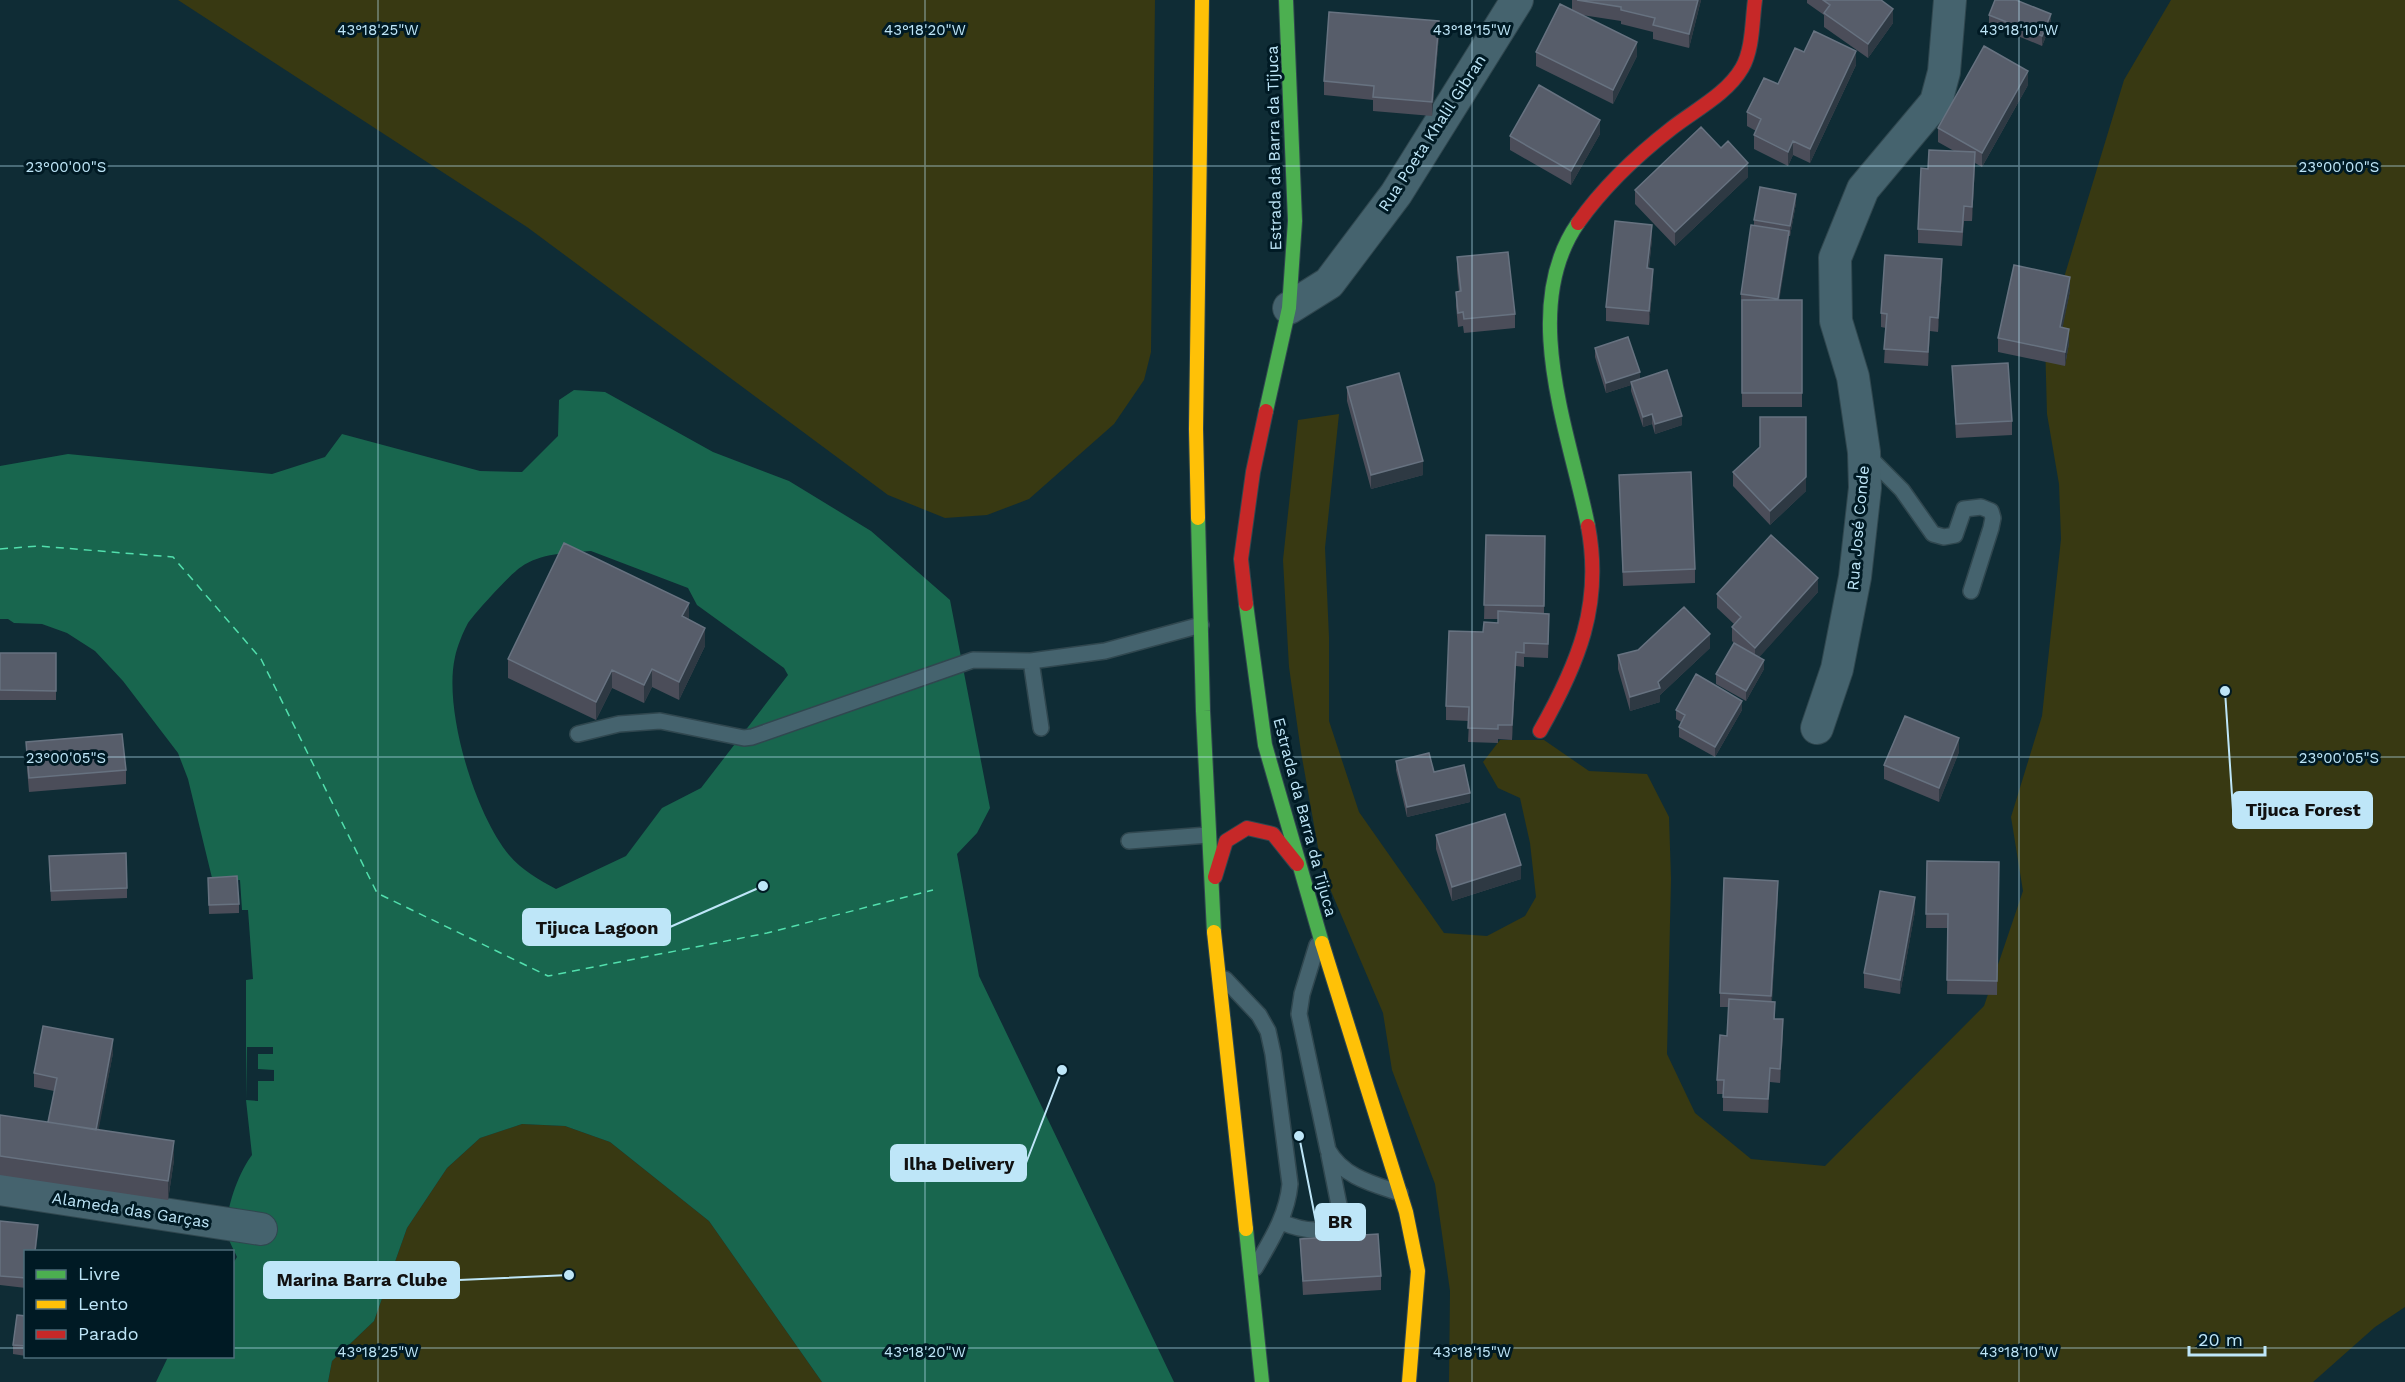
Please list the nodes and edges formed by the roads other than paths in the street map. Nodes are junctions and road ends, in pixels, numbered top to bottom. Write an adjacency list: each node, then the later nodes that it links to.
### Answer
1 (1202, 0): 11 (main road)
2 (1286, 0): 7 (main road, Estrada da Barra da Tijuca)
3 (1300, 0): 7 (street)
4 (1517, 0): 8 (street, Rua Poeta Khalil Gibran)
5 (1755, 0): 15 (main road)
6 (1950, 0): 9 (street, Rua José Conde)
7 (1289, 87): 8 (main road, Estrada da Barra da Tijuca)
8 (1289, 308): 19 (main road, Estrada da Barra da Tijuca)
9 (1864, 452): 10 (lane); 14 (street, Rua José Conde)
10 (1971, 591)
11 (1201, 626): 12 (lane); 17 (main road)
12 (1031, 661): 13 (lane); 16 (lane)
13 (1041, 728)
14 (1817, 728)
15 (1540, 730)
16 (578, 734)
17 (1208, 835): 18 (lane); 20 (main road)
18 (1129, 841)
19 (1303, 873): 20 (main road); 21 (main road, Estrada da Barra da Tijuca)
20 (1211, 900): 22 (main road)
21 (1320, 938): 23 (lane); 25 (main road, Estrada da Barra da Tijuca)
22 (1220, 974): 26 (lane); 28 (main road)
23 (1328, 1150): 25 (lane); 26 (lane)
24 (0, 1189): 27 (street, Alameda das Garças)
25 (1400, 1192): 30 (main road, Estrada da Barra da Tijuca)
26 (1281, 1222): 28 (lane)
27 (261, 1229)
28 (1250, 1276): 29 (main road)
29 (1262, 1382)
30 (1409, 1382)

